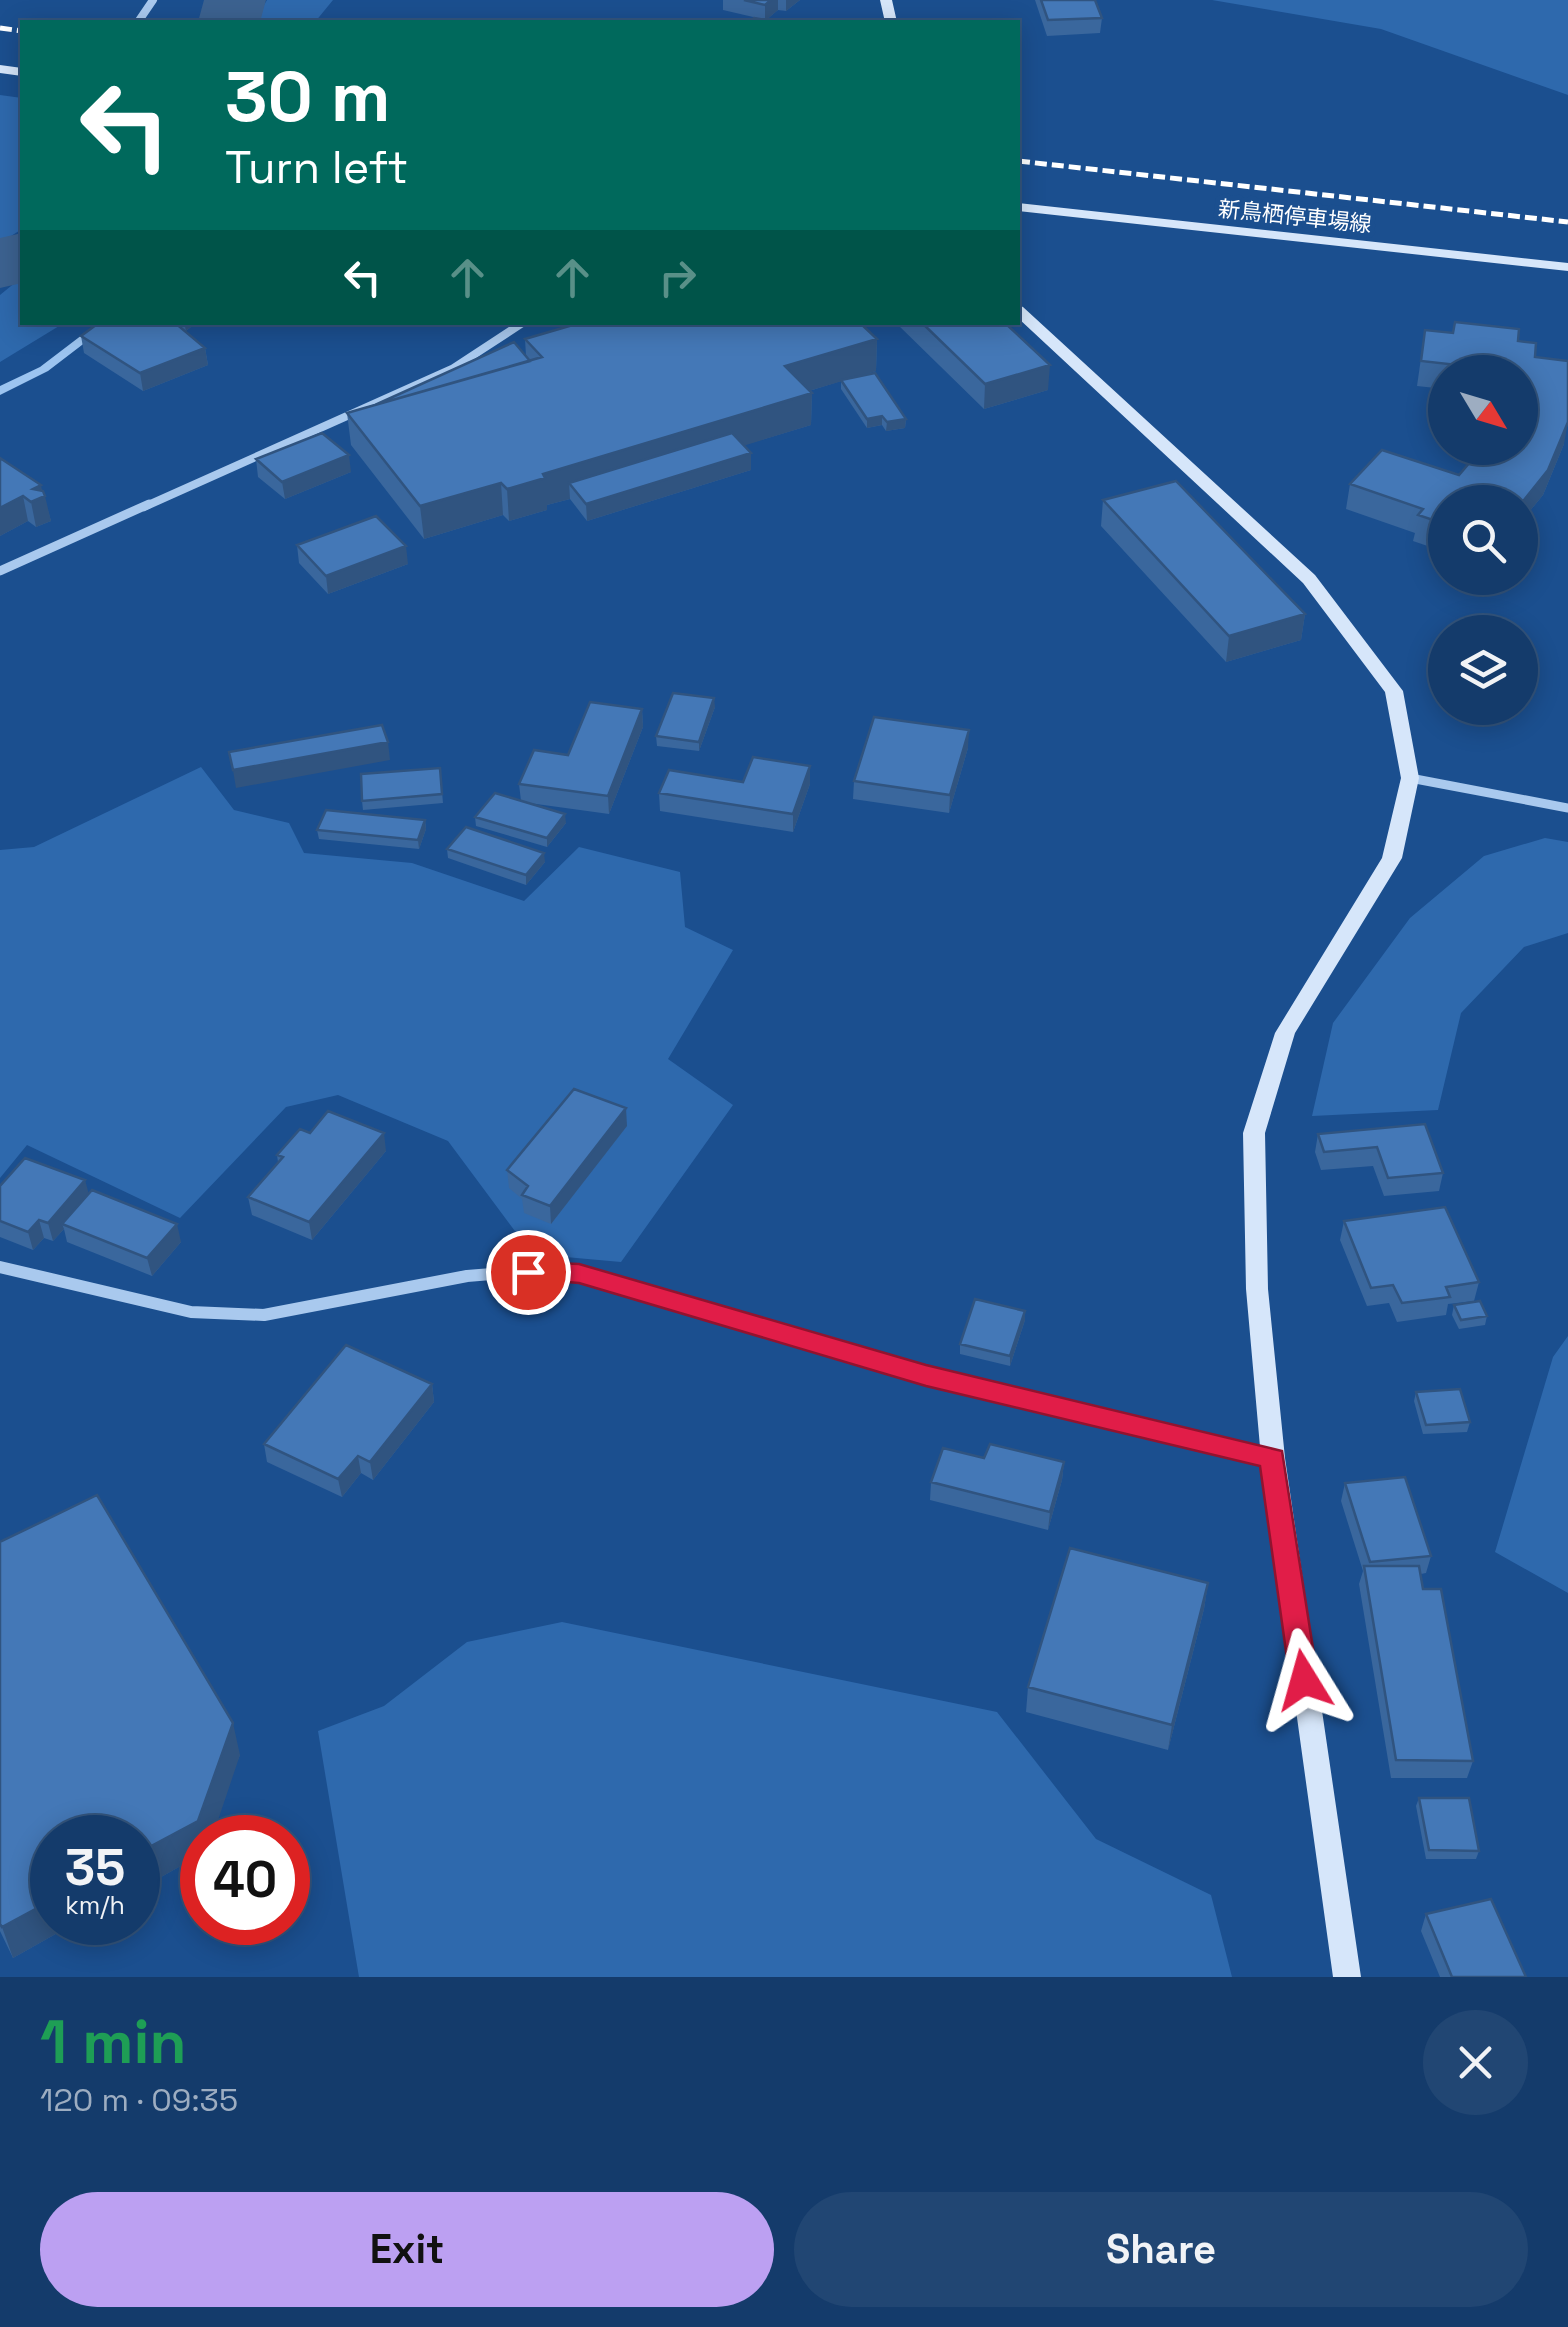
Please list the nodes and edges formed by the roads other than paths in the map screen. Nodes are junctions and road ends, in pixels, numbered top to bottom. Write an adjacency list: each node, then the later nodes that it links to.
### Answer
1 (1020, 207): 2 (street, 新鳥栖停車場線)
2 (1568, 267)
3 (1020, 312): 6 (street)
4 (519, 325): 5 (street)
5 (0, 571)
6 (1410, 778): 7 (street); 9 (street)
7 (1568, 808)
8 (0, 1267): 9 (street)
9 (1272, 1458): 10 (street)
10 (1347, 1977)

